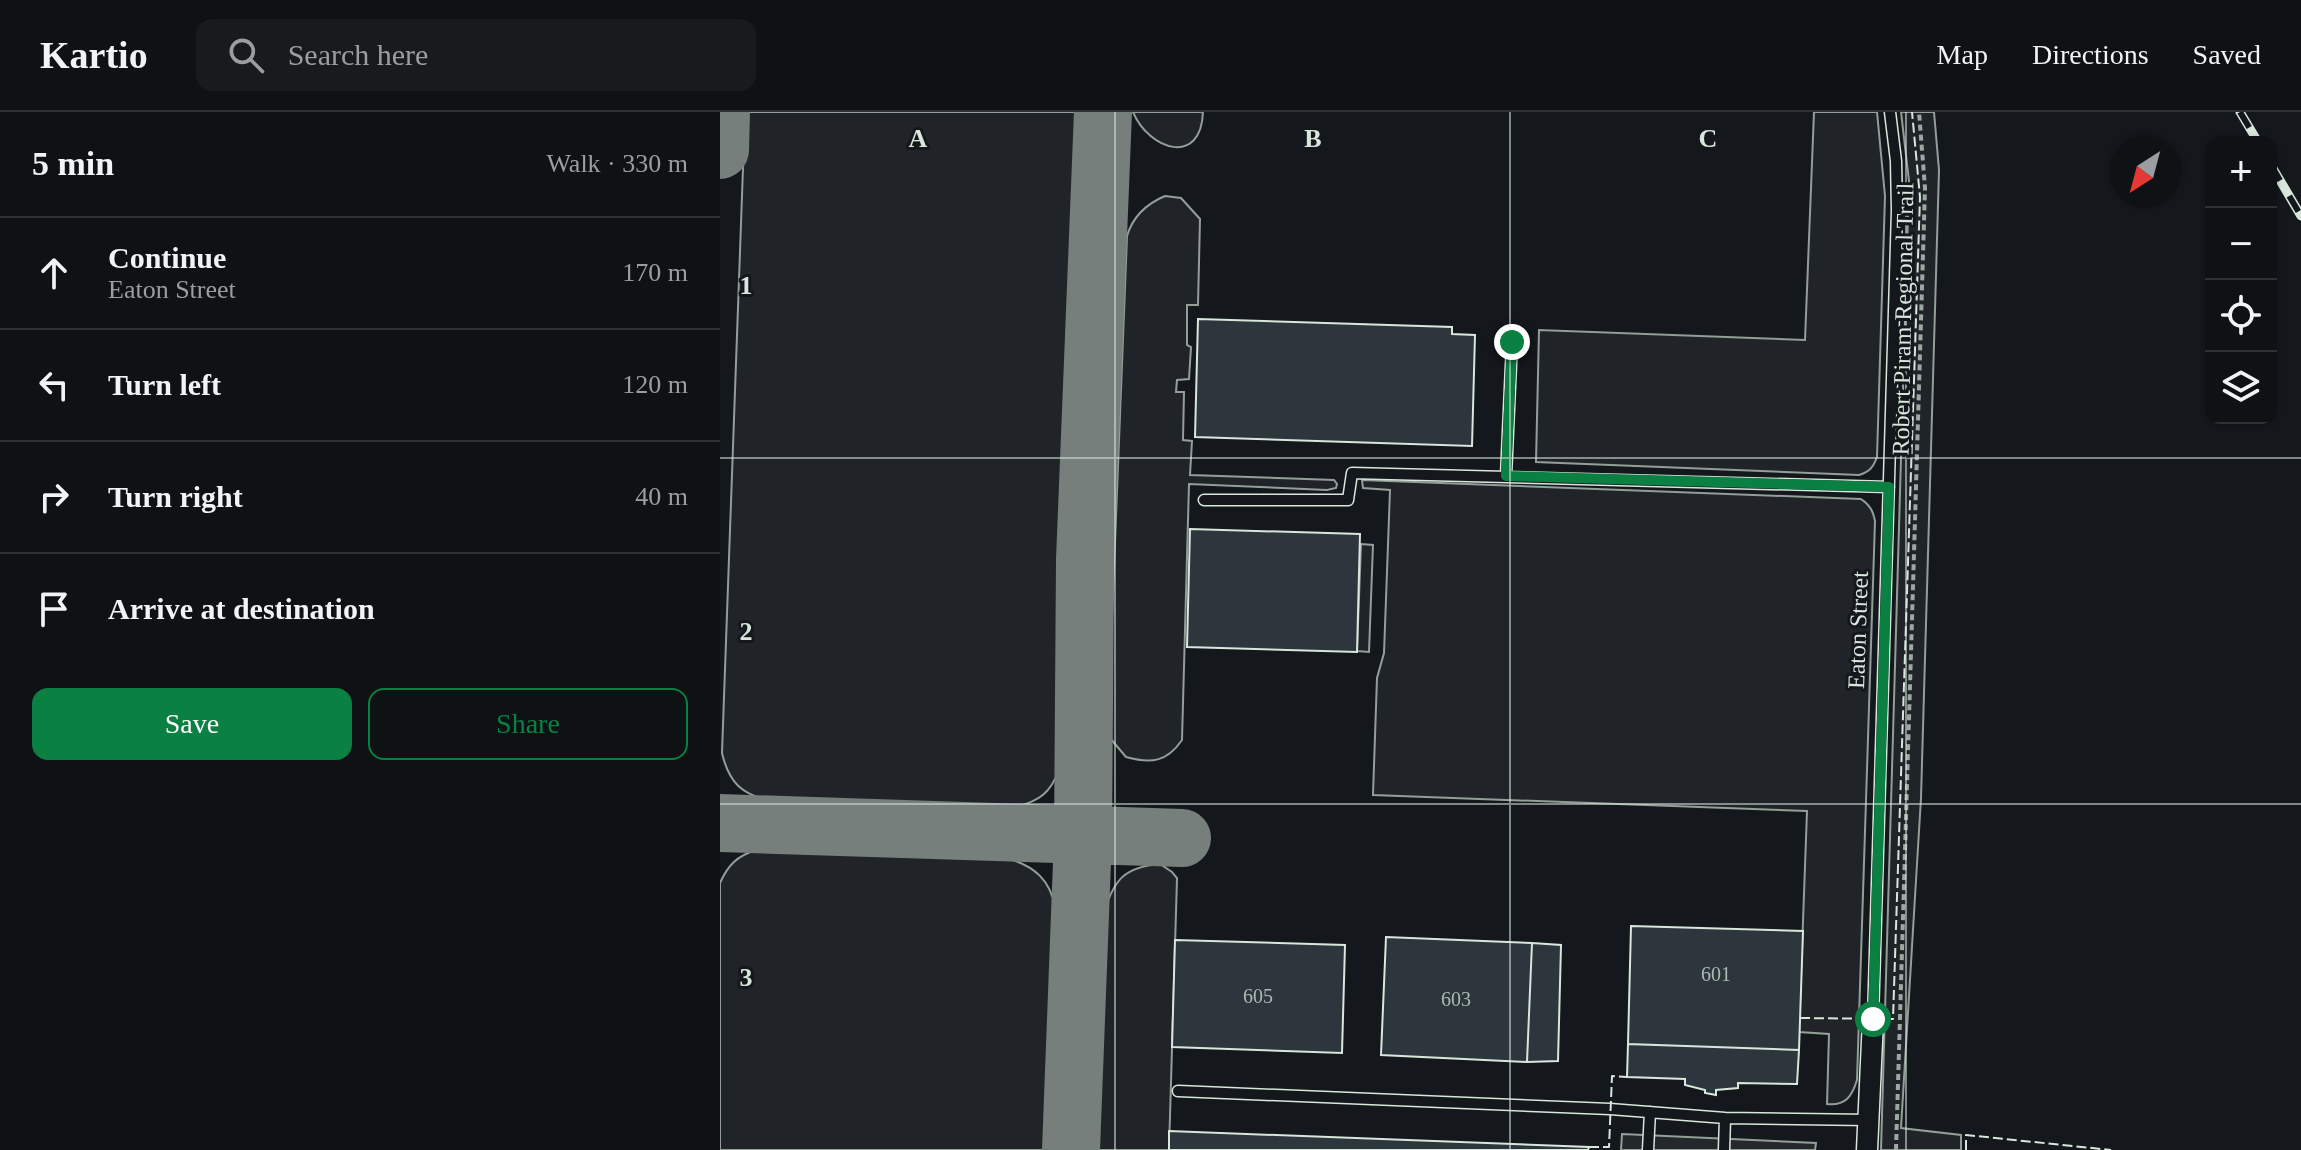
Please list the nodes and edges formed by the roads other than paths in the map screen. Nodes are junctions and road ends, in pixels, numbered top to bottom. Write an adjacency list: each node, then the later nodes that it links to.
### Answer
1 (1890, 112): 4 (lane, Eaton Street)
2 (1512, 342): 3 (lane)
3 (1506, 476): 4 (lane); 5 (lane)
4 (1889, 487): 6 (lane, Eaton Street)
5 (1204, 500)
6 (1873, 1019): 10 (street, Eaton Street)
7 (1178, 1091): 8 (lane)
8 (1650, 1112): 9 (lane); 11 (lane)
9 (1725, 1118): 10 (lane); 12 (lane)
10 (1869, 1120): 13 (street, Eaton Street)
11 (1648, 1150)
12 (1724, 1150)
13 (1867, 1150)

